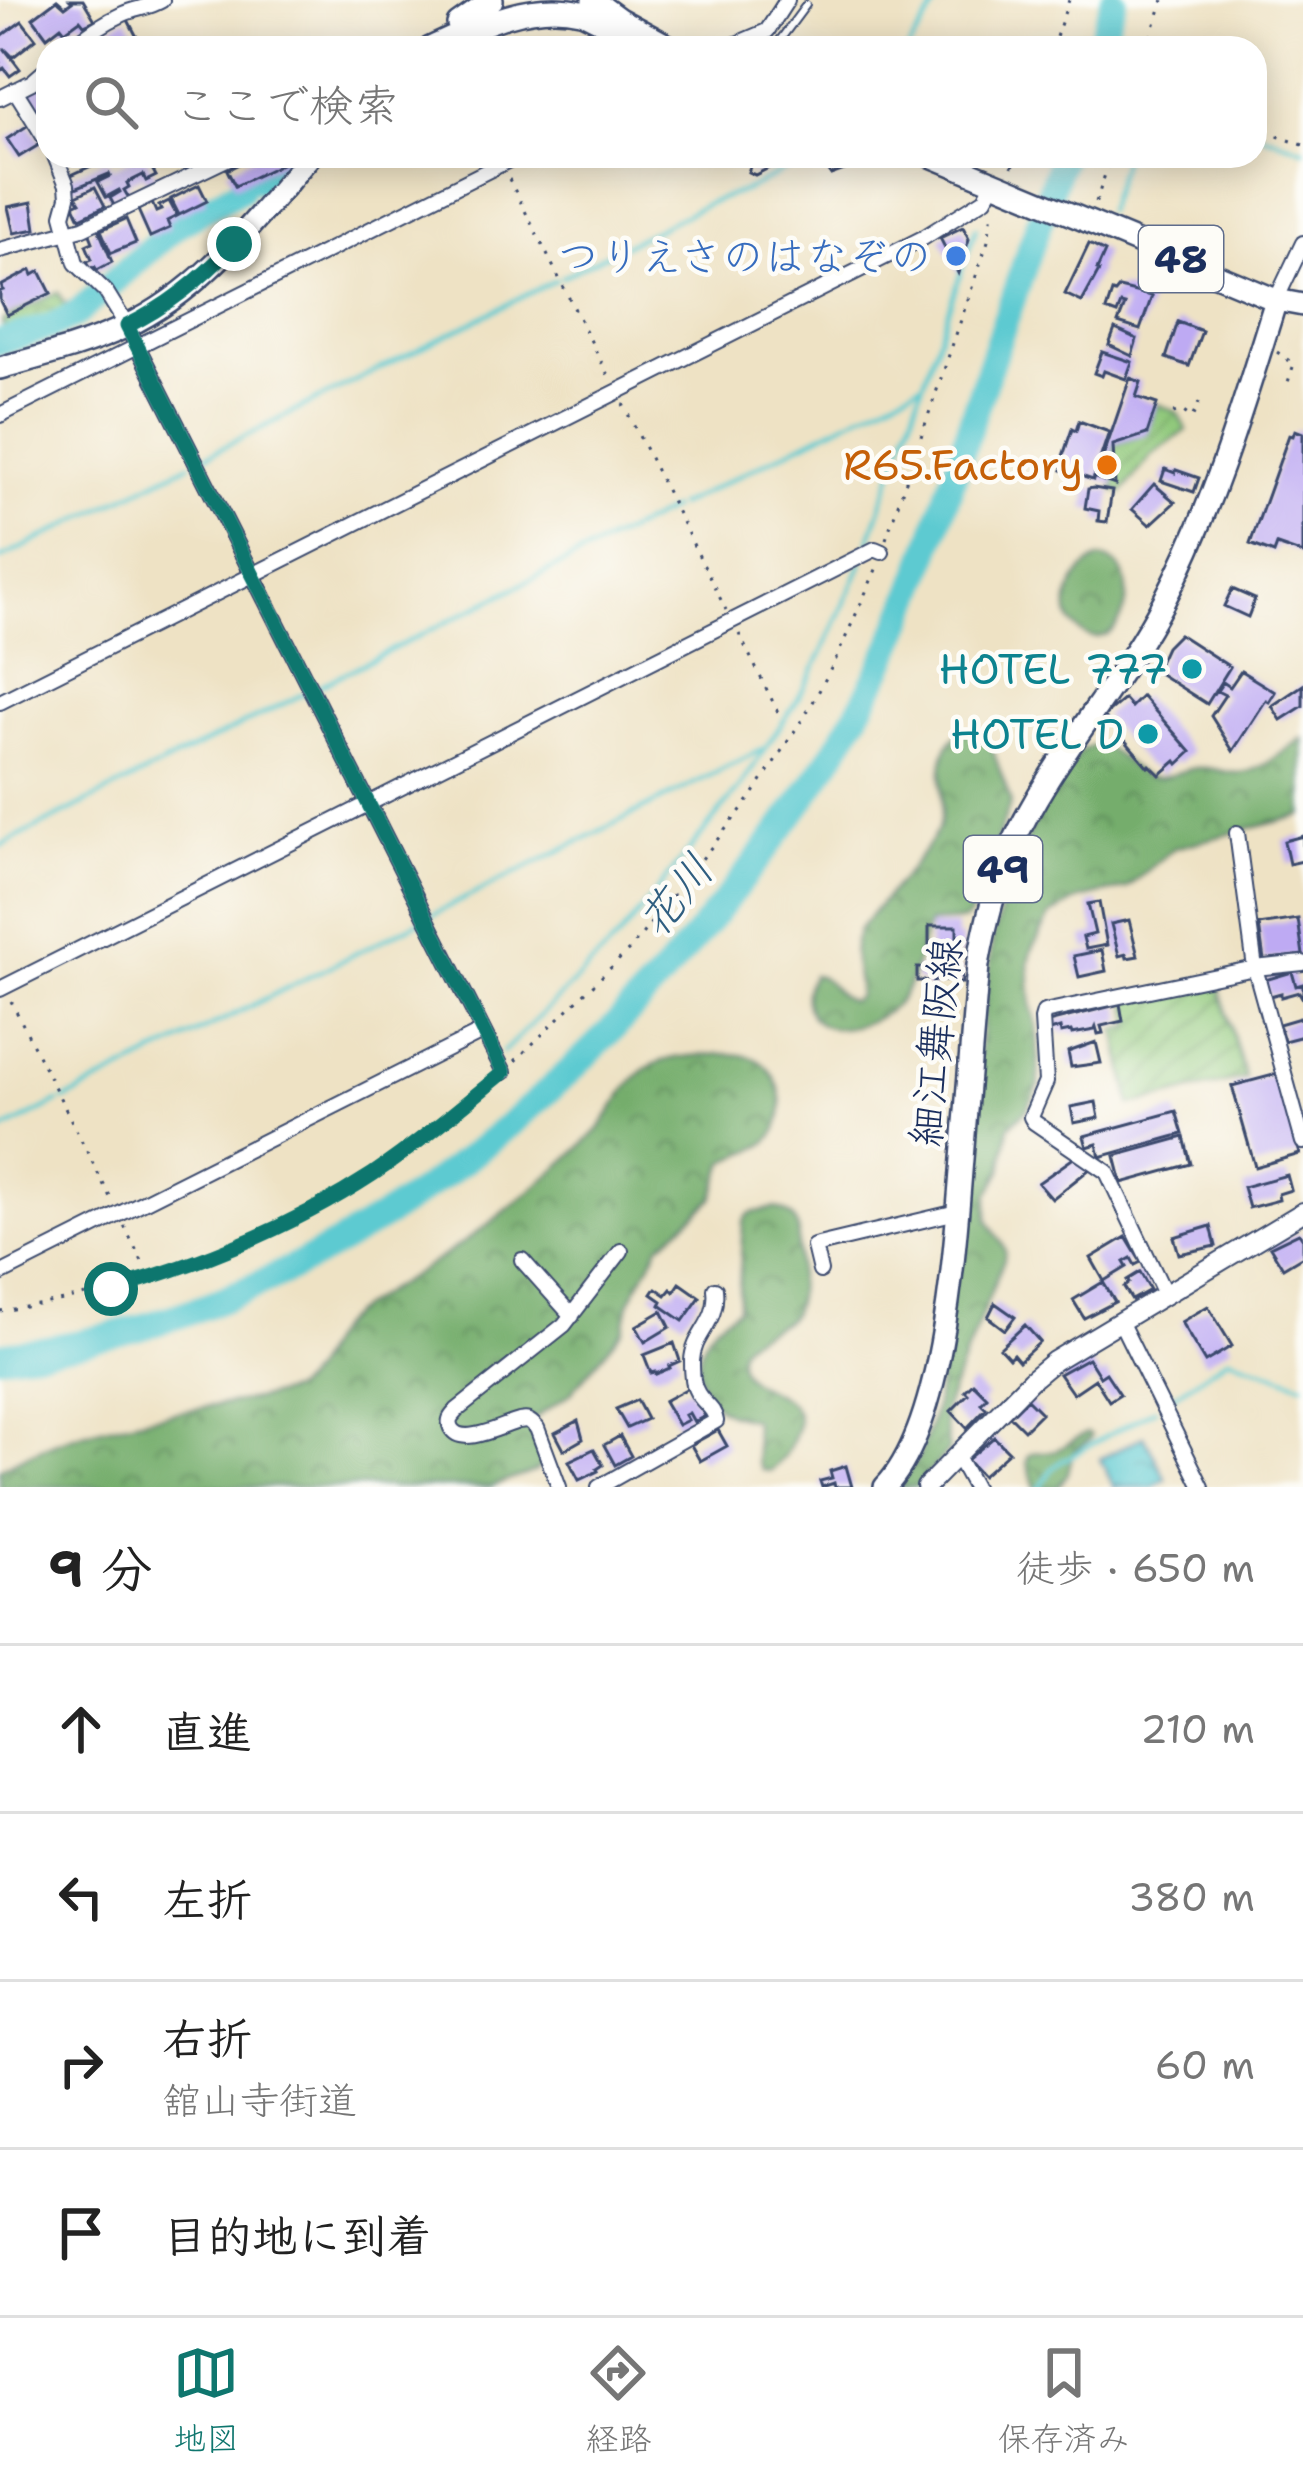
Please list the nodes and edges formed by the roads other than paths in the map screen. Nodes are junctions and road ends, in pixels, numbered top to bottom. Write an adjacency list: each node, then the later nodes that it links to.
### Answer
1 (162, 0): 6 (street)
2 (492, 0): 7 (main road)
3 (593, 0): 10 (main road)
4 (788, 0): 11 (street)
5 (806, 5): 12 (lane)
6 (87, 36)
7 (442, 36)
8 (454, 36): 9 (main road)
9 (625, 36)
10 (650, 36)
11 (756, 36)
12 (783, 36)
13 (36, 78): 14 (street)
14 (15, 90): 15 (street); 16 (street)
15 (0, 98)
16 (36, 124)
17 (61, 168): 23 (street)
18 (209, 168): 23 (street)
19 (299, 168): 28 (main road)
20 (493, 168): 28 (street)
21 (955, 168): 22 (main road, 48)
22 (996, 189): 26 (main road, 48); 32 (street)
23 (66, 234): 25 (street); 28 (street)
24 (1303, 243): 26 (street)
25 (0, 250)
26 (1276, 300): 27 (main road, 48); 42 (main road, 細江舞阪線 / 49)
27 (1303, 305)
28 (132, 336): 29 (main road); 30 (street); 32 (street)
29 (0, 368)
30 (0, 415)
31 (882, 552): 34 (street)
32 (252, 576): 33 (street); 34 (street)
33 (0, 702)
34 (368, 804): 38 (street); 39 (street)
35 (1237, 833): 37 (street)
36 (1303, 963): 37 (street)
37 (1255, 968): 41 (street); 49 (street)
38 (2, 988)
39 (482, 1032): 40 (street); 47 (street)
40 (504, 1072)
41 (1303, 1142)
42 (957, 1212): 46 (street); 55 (main road, 細江舞阪線 / 49)
43 (1303, 1212): 49 (street)
44 (621, 1251): 50 (street)
45 (522, 1260): 50 (street)
46 (820, 1271)
47 (0, 1274)
48 (715, 1289): 54 (street)
49 (1165, 1294): 51 (street)
50 (572, 1316): 53 (street)
51 (1120, 1322): 52 (street); 58 (street)
52 (953, 1457): 56 (street); 57 (street)
53 (559, 1487)
54 (598, 1487)
55 (885, 1487)
56 (926, 1487)
57 (974, 1487)
58 (1202, 1487)

